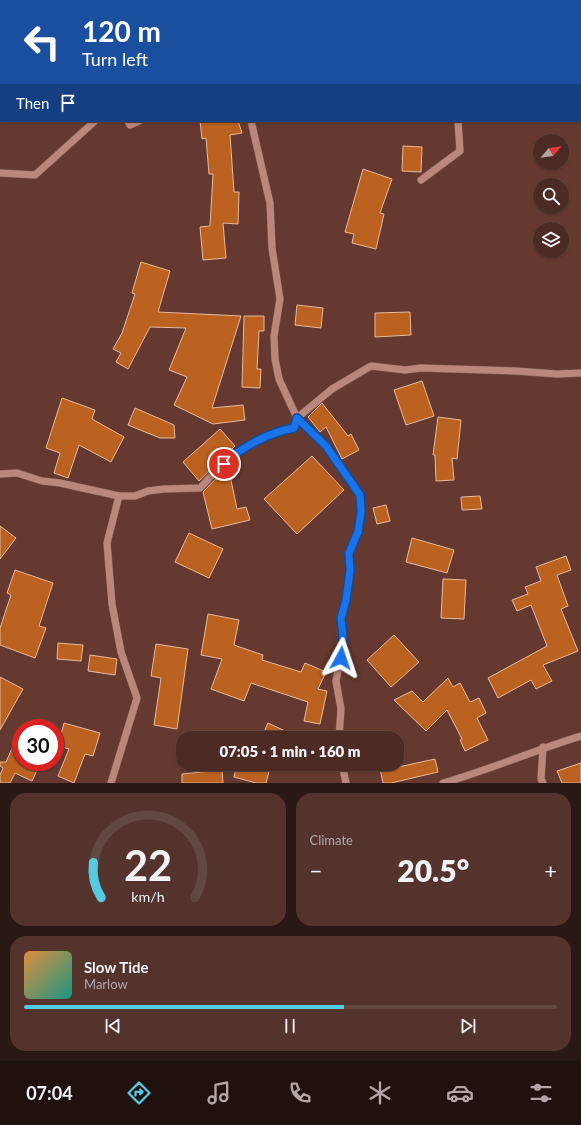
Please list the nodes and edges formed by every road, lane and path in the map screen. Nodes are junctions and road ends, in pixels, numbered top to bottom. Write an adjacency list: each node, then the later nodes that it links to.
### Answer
1 (94, 122): 6 (street)
2 (128, 122): 3 (street)
3 (137, 122)
4 (251, 122): 9 (street)
5 (458, 122): 7 (street)
6 (0, 173)
7 (421, 180)
8 (581, 373): 9 (street)
9 (297, 418): 11 (street); 12 (street)
10 (0, 474): 11 (street)
11 (119, 496): 16 (street)
12 (339, 731)
13 (581, 736): 14 (street)
14 (543, 747): 18 (street); 19 (street)
15 (343, 771): 17 (street)
16 (111, 783)
17 (346, 783)
18 (443, 783)
19 (543, 783)

